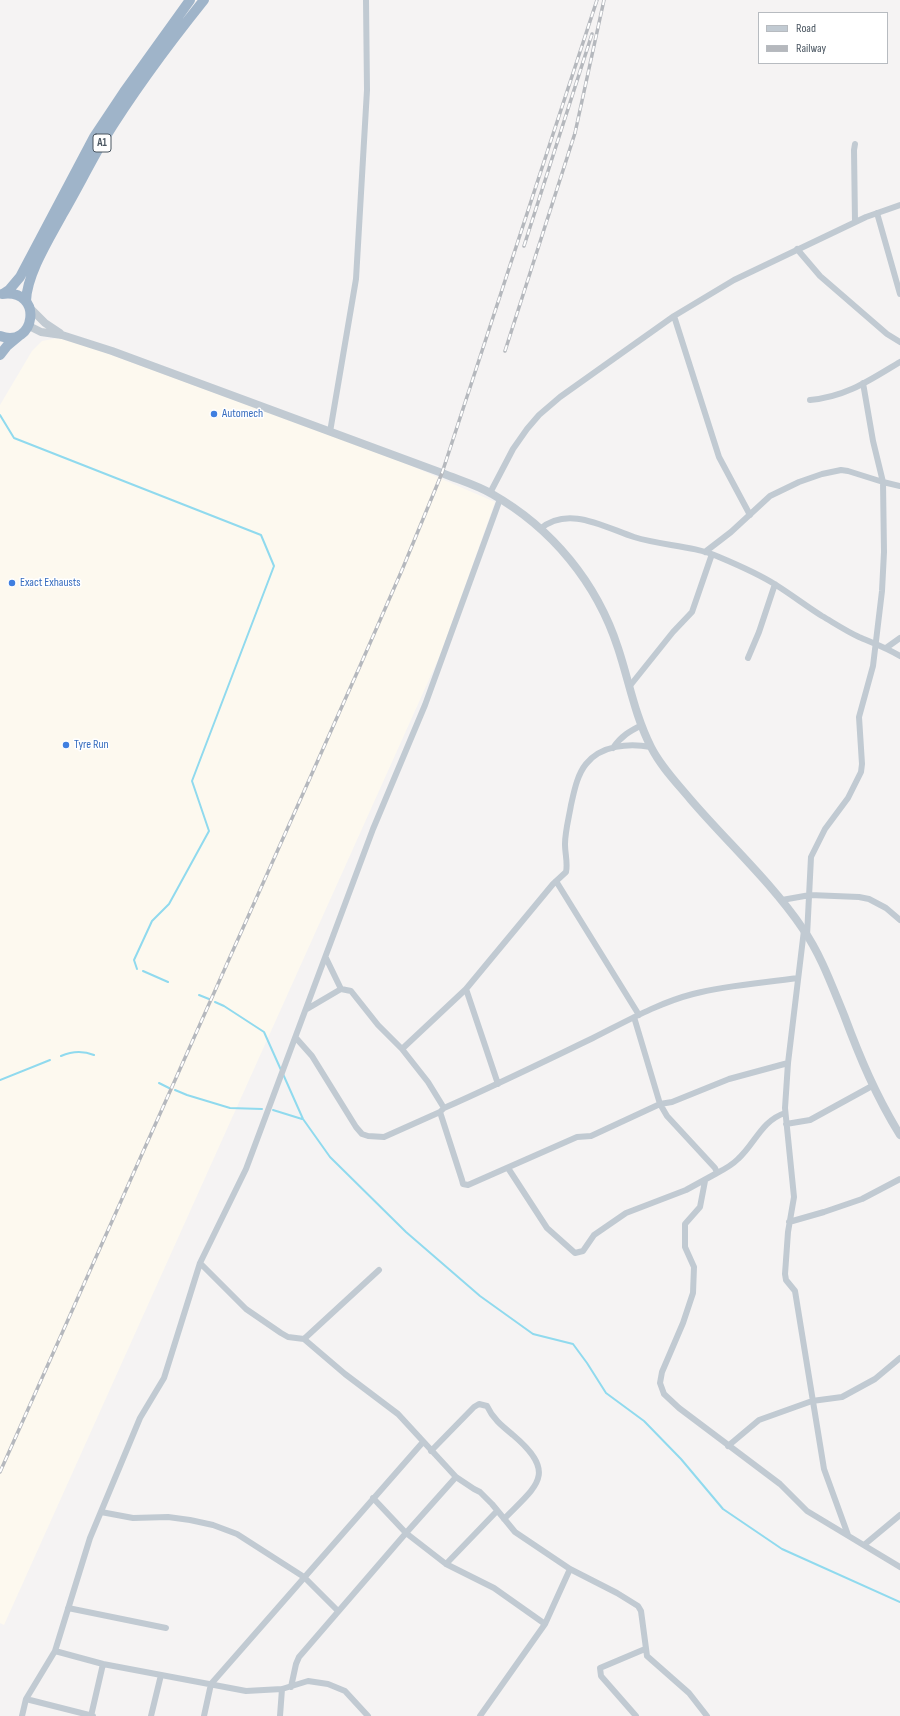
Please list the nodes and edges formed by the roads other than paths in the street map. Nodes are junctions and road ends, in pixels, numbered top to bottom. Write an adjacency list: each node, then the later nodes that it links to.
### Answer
1 (190, 0): 9 (highway, A1)
2 (204, 0): 11 (highway, A1)
3 (366, 0): 22 (street)
4 (855, 144): 7 (street)
5 (900, 205): 6 (street)
6 (877, 213): 7 (street); 10 (street)
7 (855, 222): 8 (street)
8 (797, 249): 12 (street); 17 (street)
9 (1, 294): 11 (highway, A1)
10 (900, 294)
11 (28, 305): 13 (highway, A1); 14 (street)
12 (674, 316): 25 (street); 27 (street)
13 (28, 326): 14 (street); 16 (highway)
14 (62, 335): 22 (street)
15 (0, 336): 16 (highway)
16 (18, 336): 18 (highway)
17 (900, 342)
18 (0, 355)
19 (900, 362): 20 (street)
20 (863, 383): 21 (street); 23 (street)
21 (810, 400)
22 (330, 432): 25 (street)
23 (883, 482): 24 (street); 27 (street); 33 (street)
24 (900, 486)
25 (490, 493): 26 (street)
26 (500, 499): 28 (street); 46 (street)
27 (750, 515): 29 (street)
28 (540, 529): 29 (street); 37 (street)
29 (705, 552): 30 (street)
30 (712, 554): 31 (street); 37 (street)
31 (775, 584): 33 (street); 36 (street)
32 (900, 638): 34 (street)
33 (876, 643): 34 (street); 42 (street)
34 (886, 648): 35 (street)
35 (900, 656)
36 (748, 658)
37 (628, 687): 38 (street)
38 (642, 725): 39 (street); 40 (street)
39 (651, 747): 40 (street); 43 (street)
40 (613, 748): 41 (street)
41 (556, 881): 49 (street); 51 (street)
42 (810, 895): 43 (street); 44 (street); 45 (street)
43 (782, 900): 45 (street)
44 (900, 920)
45 (806, 933): 47 (street); 56 (street)
46 (326, 958): 48 (street); 50 (street)
47 (798, 978): 51 (street); 54 (street)
48 (341, 989): 50 (street); 53 (street)
49 (466, 989): 53 (street); 55 (street)
50 (307, 1009): 52 (street)
51 (636, 1016): 55 (street); 57 (street)
52 (296, 1038): 58 (street); 67 (street)
53 (402, 1049): 58 (street)
54 (788, 1063): 57 (street); 59 (street)
55 (498, 1084): 58 (street)
56 (872, 1086): 60 (street); 61 (street)
57 (660, 1104): 62 (street); 63 (street)
58 (442, 1110): 62 (street)
59 (784, 1113): 60 (street); 63 (street)
60 (786, 1124): 66 (street)
61 (900, 1136)
62 (508, 1168): 65 (street)
63 (717, 1173): 65 (street)
64 (900, 1179): 66 (street)
65 (705, 1181): 73 (street)
66 (789, 1222): 71 (street)
67 (200, 1263): 69 (street); 78 (street)
68 (379, 1270): 69 (street)
69 (304, 1339): 72 (street)
70 (900, 1358): 71 (street)
71 (812, 1402): 73 (street); 82 (street)
72 (423, 1442): 74 (street); 76 (street)
73 (728, 1446): 82 (street)
74 (431, 1451): 75 (street); 80 (street)
75 (456, 1477): 77 (street); 81 (street)
76 (373, 1498): 81 (street); 87 (street)
77 (497, 1511): 80 (street); 84 (street)
78 (101, 1512): 87 (street); 88 (street)
79 (900, 1515): 83 (street)
80 (504, 1519): 86 (street)
81 (406, 1533): 84 (street); 89 (street)
82 (848, 1535): 83 (street)
83 (864, 1545): 85 (street)
84 (446, 1564): 90 (street)
85 (900, 1567)
86 (570, 1569): 90 (street); 92 (street)
87 (304, 1577): 89 (street); 96 (street)
88 (68, 1608): 91 (street); 93 (street)
89 (338, 1611): 97 (street)
90 (546, 1624): 106 (street)
91 (166, 1628)
92 (645, 1648): 107 (street); 108 (street)
93 (55, 1651): 94 (street); 99 (street)
94 (103, 1664): 95 (street); 101 (street)
95 (162, 1675): 96 (street); 102 (street)
96 (211, 1684): 98 (street); 103 (street)
97 (291, 1687): 98 (street); 105 (street)
98 (282, 1689): 104 (street)
99 (26, 1699): 100 (street); 101 (street)
100 (22, 1716)
101 (92, 1716)
102 (151, 1716)
103 (204, 1716)
104 (280, 1716)
105 (368, 1716)
106 (480, 1716)
107 (636, 1716)
108 (707, 1716)

